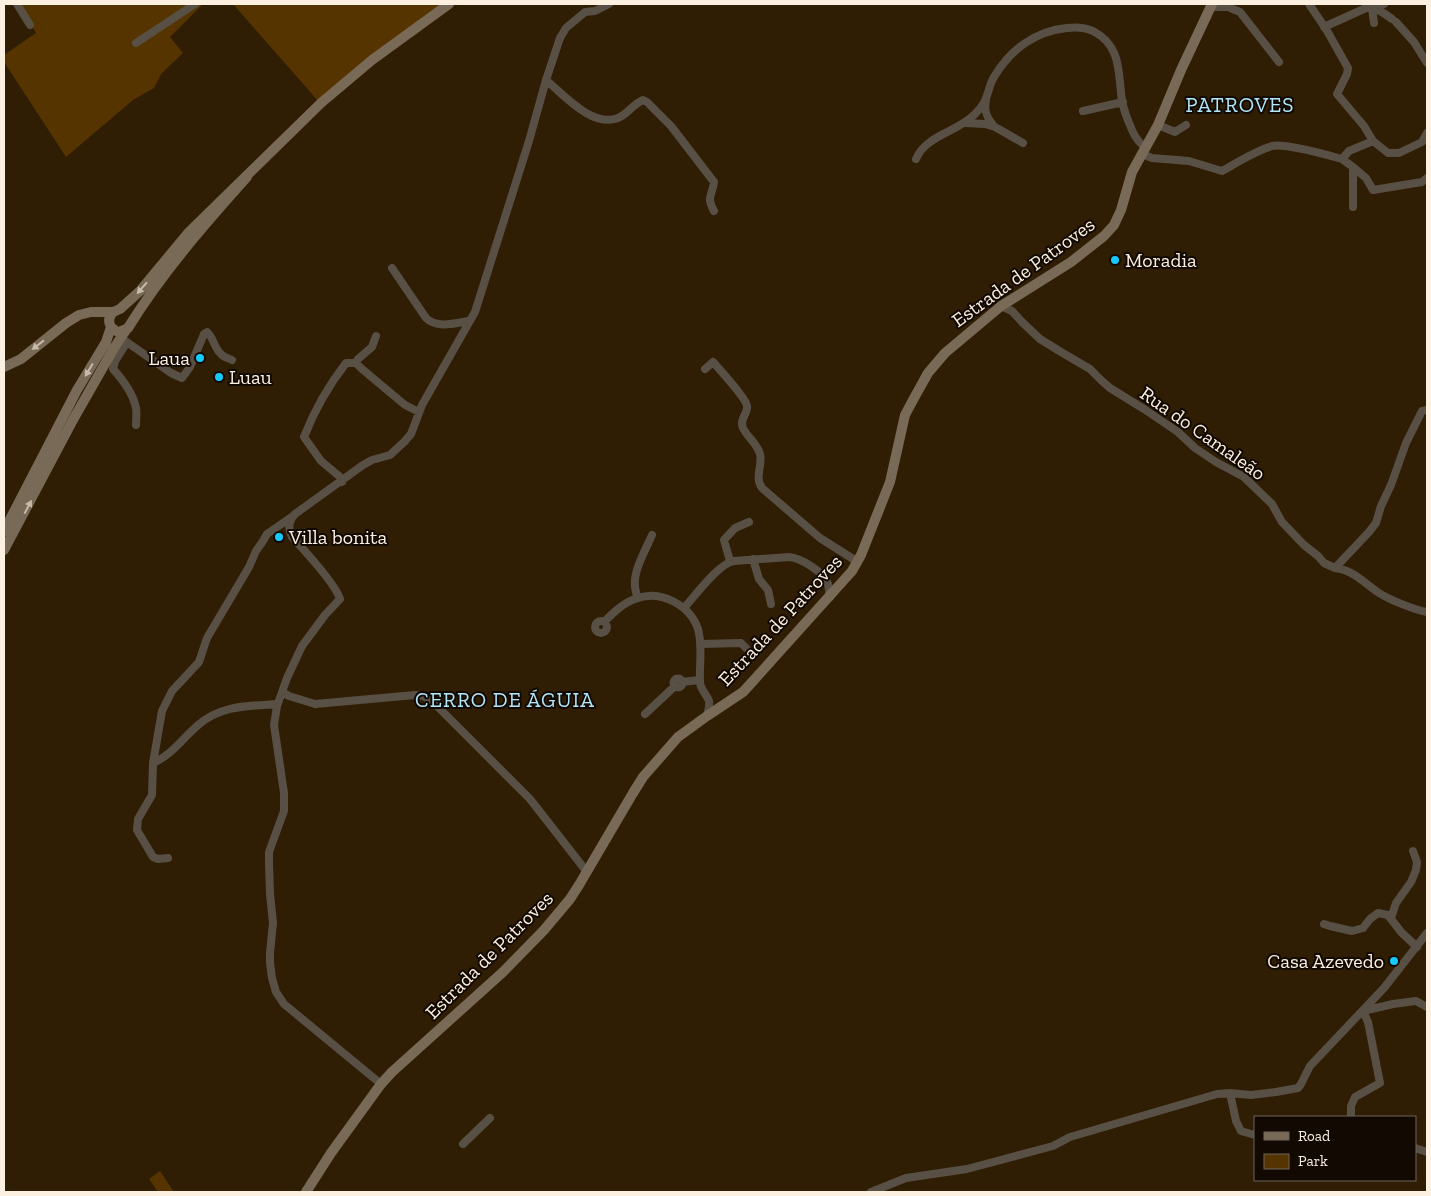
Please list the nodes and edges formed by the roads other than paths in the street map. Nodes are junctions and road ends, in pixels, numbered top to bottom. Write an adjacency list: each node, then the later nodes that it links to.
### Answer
1 (17, 4): 10 (street)
2 (195, 4): 12 (street)
3 (449, 4): 30 (street)
4 (609, 4): 15 (street)
5 (1309, 4): 11 (street)
6 (1384, 4): 8 (street)
7 (1211, 6): 13 (street); 20 (street, Estrada de Patroves)
8 (1372, 8): 9 (street); 11 (street); 14 (street)
9 (1374, 23)
10 (30, 25)
11 (1324, 27): 24 (street)
12 (136, 43)
13 (1279, 62)
14 (1427, 63)
15 (546, 80): 33 (street); 39 (street)
16 (986, 99): 17 (street); 19 (street); 22 (street)
17 (1123, 102): 18 (street); 26 (street)
18 (1083, 111)
19 (966, 123): 22 (street); 27 (street)
20 (1158, 125): 21 (street); 26 (street, Estrada de Patroves)
21 (1186, 125)
22 (995, 127): 25 (street)
23 (1427, 133): 24 (street)
24 (1373, 141): 28 (street)
25 (1024, 143)
26 (1144, 151): 28 (street); 35 (street, Estrada de Patroves)
27 (916, 159)
28 (1342, 159): 29 (street)
29 (1353, 168): 31 (street); 32 (street)
30 (247, 177): 37 (street, one-way to 37); 41 (street)
31 (1427, 178)
32 (1353, 207)
33 (714, 211)
34 (392, 268): 39 (street)
35 (1012, 299): 36 (street, Estrada de Patroves); 38 (street)
36 (1001, 306): 38 (street); 60 (street, Estrada de Patroves)
37 (116, 310): 40 (street); 41 (street); 45 (street, one-way to 45)
38 (1012, 311): 61 (street, Rua do Camaleão)
39 (469, 321): 48 (street)
40 (111, 327): 41 (street); 54 (street, one-way to 54)
41 (126, 333): 43 (street); 49 (street); 57 (street, one-way to 41)
42 (376, 336): 44 (street)
43 (232, 360)
44 (356, 363): 48 (street); 50 (street)
45 (4, 367)
46 (705, 369): 60 (street)
47 (1427, 410): 61 (street)
48 (419, 412): 50 (street)
49 (136, 425)
50 (342, 482): 51 (street)
51 (295, 515): 53 (street); 56 (street)
52 (749, 522): 59 (street)
53 (282, 523): 56 (street); 79 (street)
54 (4, 531)
55 (652, 535): 65 (street)
56 (292, 537): 73 (street)
57 (4, 550)
58 (753, 559): 59 (street); 62 (street); 66 (street)
59 (730, 561): 67 (street)
60 (858, 562): 63 (street, Estrada de Patroves)
61 (1335, 568): 68 (street, Rua do Camaleão)
62 (824, 578): 63 (street); 64 (street)
63 (844, 580): 64 (street, Estrada de Patroves)
64 (830, 596): 76 (street, Estrada de Patroves)
65 (637, 598): 67 (street); 69 (street)
66 (771, 604)
67 (684, 608): 71 (street)
68 (1427, 612)
69 (604, 622)
70 (746, 635): 71 (street)
71 (700, 644): 72 (street)
72 (700, 680): 74 (street); 77 (street)
73 (282, 692): 75 (street); 82 (street)
74 (708, 700): 76 (street); 78 (street)
75 (277, 704): 79 (street); 89 (street)
76 (724, 705): 78 (street, Estrada de Patroves)
77 (645, 714)
78 (707, 716): 82 (street, Estrada de Patroves)
79 (153, 763): 81 (street)
80 (1413, 851): 83 (street)
81 (168, 858)
82 (587, 872): 89 (street, Estrada de Patroves)
83 (1391, 918): 84 (street); 86 (street)
84 (1324, 924)
85 (1427, 933): 86 (street)
86 (1416, 948): 88 (street)
87 (1427, 1008): 88 (street)
88 (1363, 1011): 90 (street); 91 (street)
89 (381, 1084): 95 (street, Estrada de Patroves)
90 (1230, 1093): 93 (street); 96 (street)
91 (1351, 1116)
92 (490, 1118): 94 (street)
93 (1254, 1135)
94 (463, 1144)
95 (306, 1192)
96 (871, 1192)

